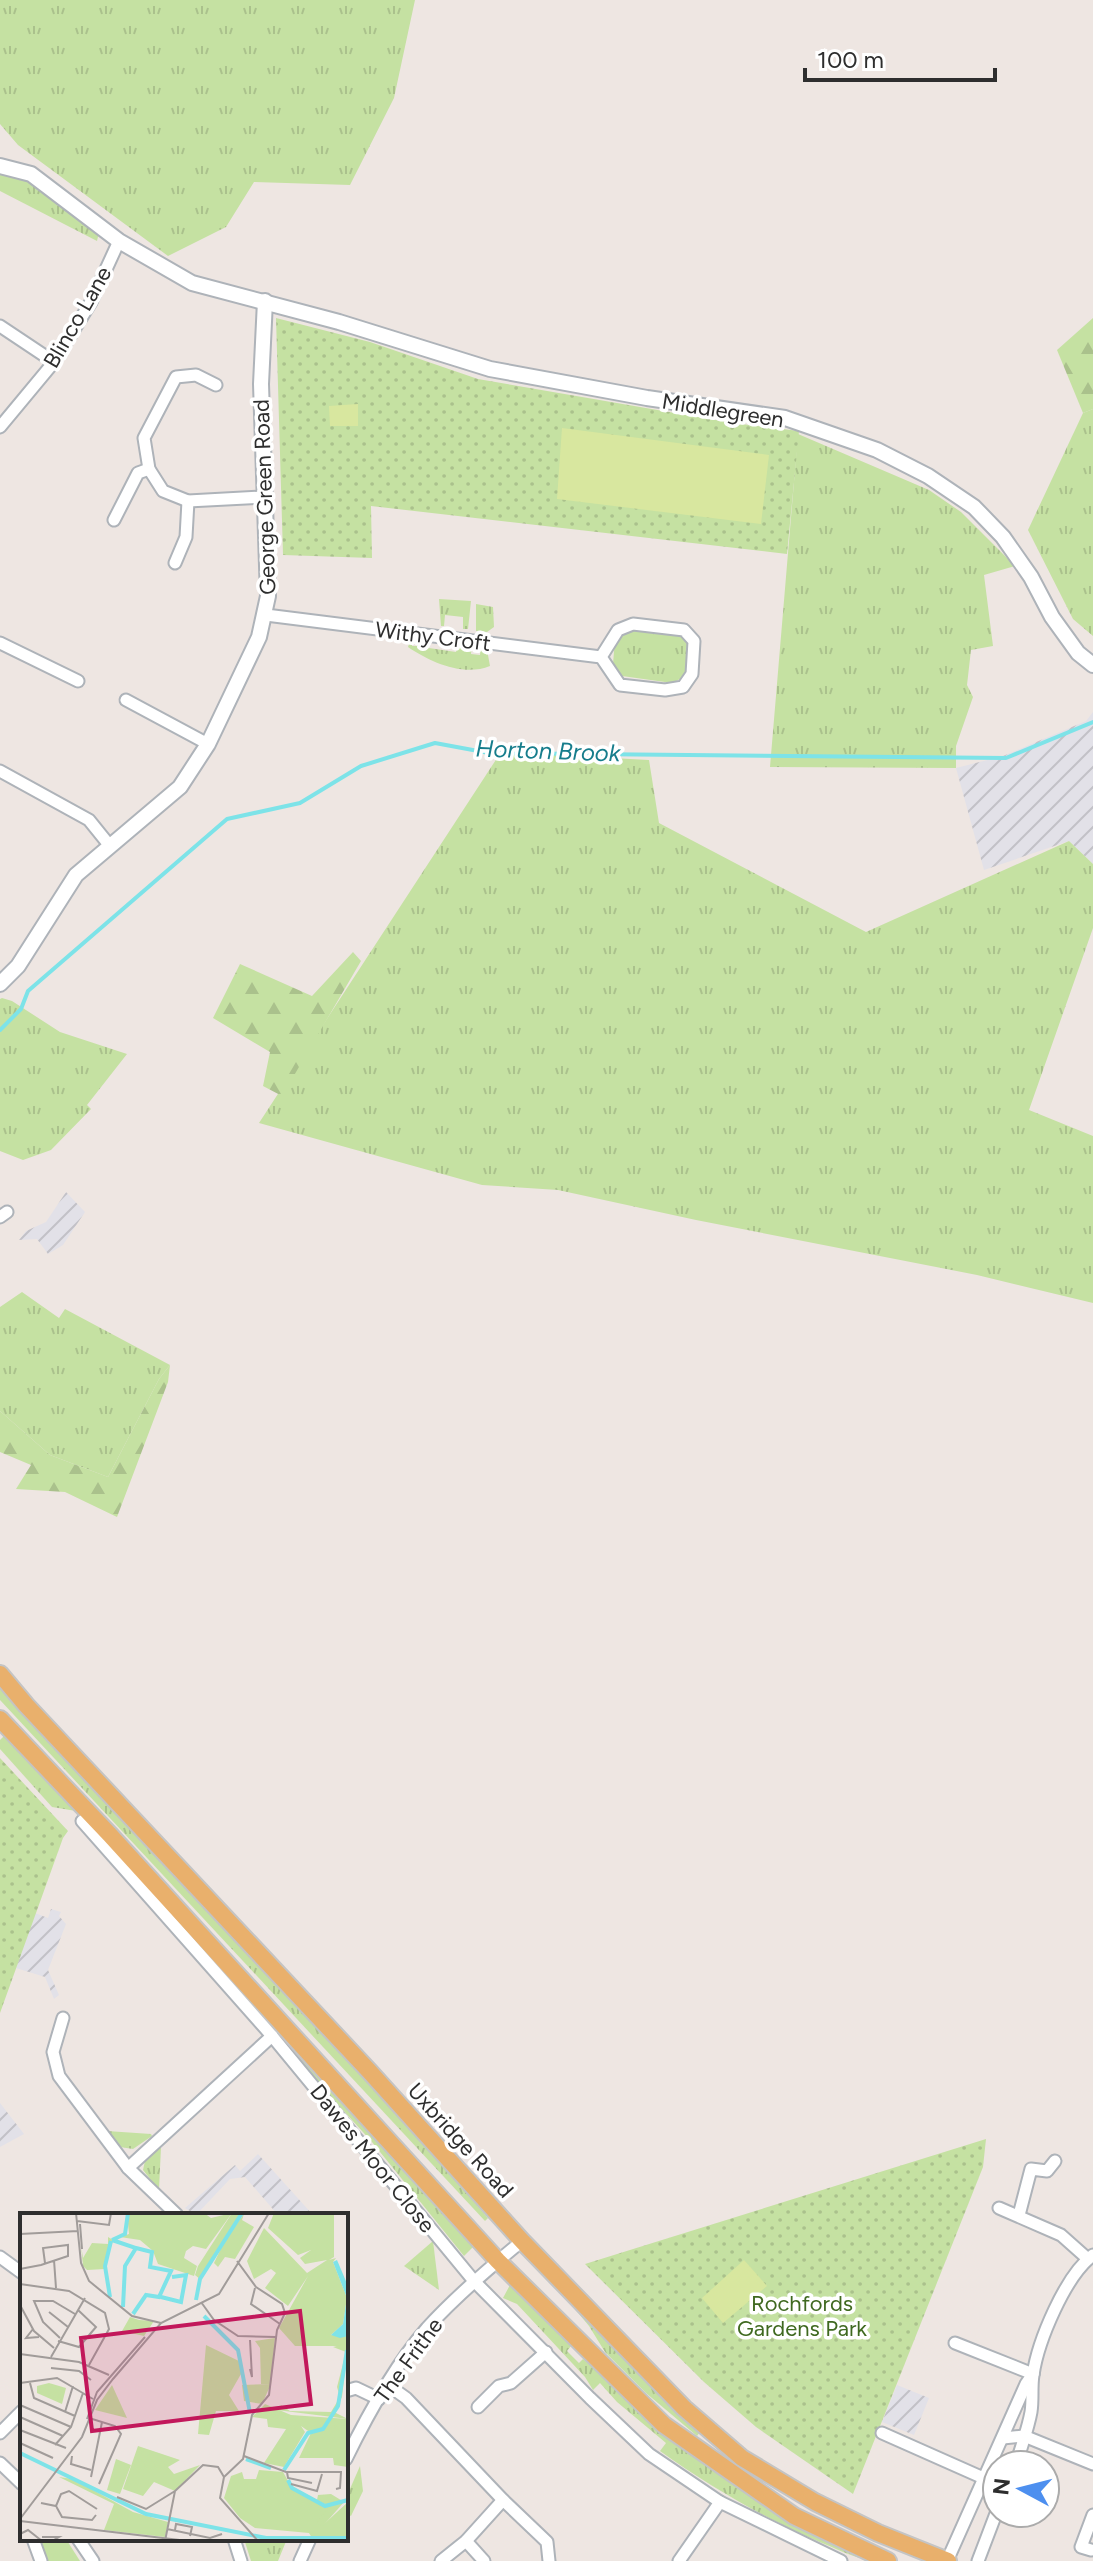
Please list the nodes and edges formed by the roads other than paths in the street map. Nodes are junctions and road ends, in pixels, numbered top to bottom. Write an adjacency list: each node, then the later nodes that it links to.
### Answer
1 (0, 166): 2 (street, Middlegreen)
2 (119, 241): 3 (street, Middlegreen); 5 (street, Blinco Lane)
3 (265, 301): 9 (street, George Green Road); 16 (street, Middlegreen)
4 (0, 326): 5 (street)
5 (54, 362): 7 (street, Blinco Lane)
6 (216, 385): 8 (street)
7 (0, 427)
8 (149, 469): 10 (street); 11 (street)
9 (263, 497): 10 (street); 13 (street, George Green Road)
10 (188, 501): 12 (street)
11 (114, 520)
12 (175, 563)
13 (266, 615): 15 (street, Withy Croft); 19 (street, George Green Road)
14 (0, 643): 17 (street)
15 (601, 657): 15 (street)
16 (1093, 665)
17 (78, 681)
18 (126, 700): 19 (street)
19 (208, 744): 21 (street, George Green Road)
20 (0, 771): 21 (street)
21 (110, 846): 22 (street, George Green Road)
22 (0, 984)
23 (0, 1674): 33 (main road, Uxbridge Road)
24 (0, 1719): 36 (main road)
25 (82, 1821): 27 (street, Dawes Moor Close)
26 (63, 2018): 29 (street)
27 (272, 2036): 29 (street); 38 (street, Dawes Moor Close)
28 (1055, 2161): 32 (street)
29 (128, 2168): 31 (street)
30 (999, 2208): 32 (street)
31 (175, 2213)
32 (1019, 2215): 35 (street)
33 (522, 2241): 36 (street, The Frithe); 79 (main road, Uxbridge Road)
34 (0, 2257): 37 (street)
35 (1090, 2257): 41 (street)
36 (498, 2261): 38 (street, The Frithe); 78 (main road)
37 (20, 2272)
38 (474, 2281): 40 (street); 42 (street, The Frithe)
39 (955, 2343): 41 (street)
40 (546, 2352): 45 (street); 60 (street)
41 (1033, 2374): 49 (street); 50 (street)
42 (388, 2385): 44 (street, The Frithe); 58 (street)
43 (348, 2390): 44 (street)
44 (379, 2399): 53 (street, The Frithe)
45 (478, 2407)
46 (20, 2413): 47 (street)
47 (0, 2433)
48 (882, 2433): 56 (street)
49 (1024, 2436): 50 (street); 52 (street); 55 (street)
50 (1003, 2438): 51 (street)
51 (1000, 2449)
52 (1020, 2449)
53 (348, 2455)
54 (0, 2463): 57 (street)
55 (1093, 2464)
56 (981, 2477)
57 (20, 2482)
58 (503, 2500): 67 (street); 75 (street)
59 (981, 2500): 79 (street)
60 (720, 2502): 76 (street); 77 (street)
61 (1093, 2515): 68 (street)
62 (990, 2529): 80 (street)
63 (34, 2541): 69 (street)
64 (79, 2541): 70 (street)
65 (235, 2541): 71 (street)
66 (309, 2541): 72 (street)
67 (466, 2541): 73 (street); 74 (street)
68 (1091, 2550)
69 (41, 2561)
70 (93, 2561)
71 (241, 2561)
72 (300, 2561)
73 (441, 2561)
74 (484, 2561)
75 (549, 2561)
76 (679, 2561)
77 (841, 2561)
78 (888, 2561)
79 (948, 2561)
80 (978, 2561)

